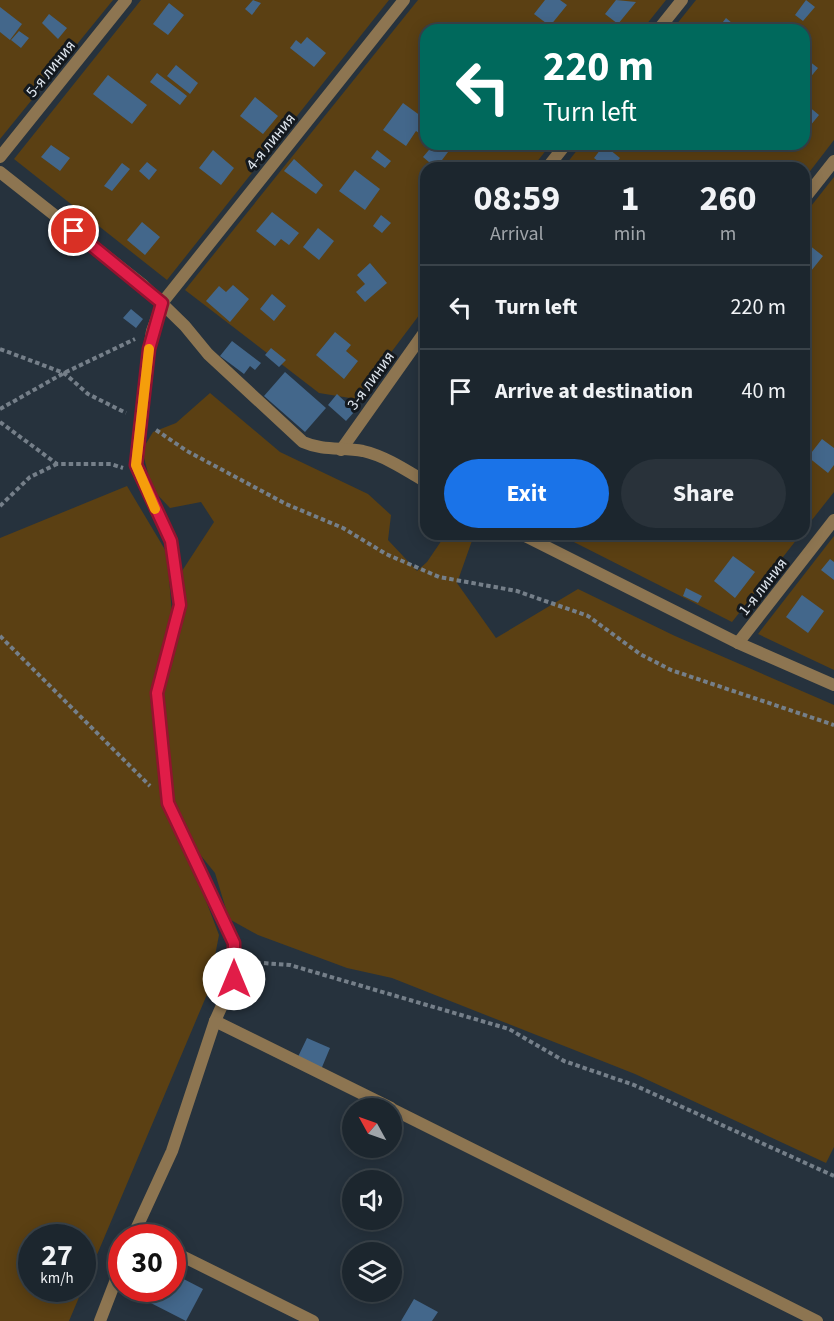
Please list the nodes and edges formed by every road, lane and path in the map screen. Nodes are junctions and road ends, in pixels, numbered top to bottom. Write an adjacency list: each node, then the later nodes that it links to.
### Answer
1 (126, 0): 6 (street, 5-я линия)
2 (404, 0): 11 (street, 4-я линия)
3 (682, 0): 4 (street)
4 (663, 24)
5 (562, 150): 8 (street)
6 (0, 157)
7 (834, 161): 10 (street)
8 (552, 162)
9 (0, 172): 11 (street)
10 (810, 191)
11 (162, 303): 12 (street, 4-я линия); 19 (street)
12 (152, 331): 15 (path); 17 (street, 4-я линия)
13 (420, 338): 19 (street, 3-я линия)
14 (0, 349): 15 (path)
15 (64, 373): 16 (path); 17 (path)
16 (0, 409)
17 (140, 419): 21 (street, 4-я линия); 29 (path)
18 (0, 422): 20 (path)
19 (341, 450): 22 (street)
20 (57, 464): 21 (path); 23 (path)
21 (138, 472): 30 (street)
22 (420, 479)
23 (0, 506)
24 (834, 520): 27 (street, 1-я линия)
25 (542, 540): 27 (street)
26 (0, 636): 30 (path)
27 (738, 643): 28 (street)
28 (834, 685)
29 (834, 724)
30 (168, 803): 31 (street)
31 (234, 960): 32 (street); 35 (path)
32 (215, 1021): 33 (street); 36 (street)
33 (369, 1098)
34 (402, 1114): 41 (street)
35 (834, 1176)
36 (142, 1224)
37 (186, 1258): 40 (street)
38 (108, 1300): 39 (street)
39 (100, 1321)
40 (313, 1321)
41 (817, 1321)

